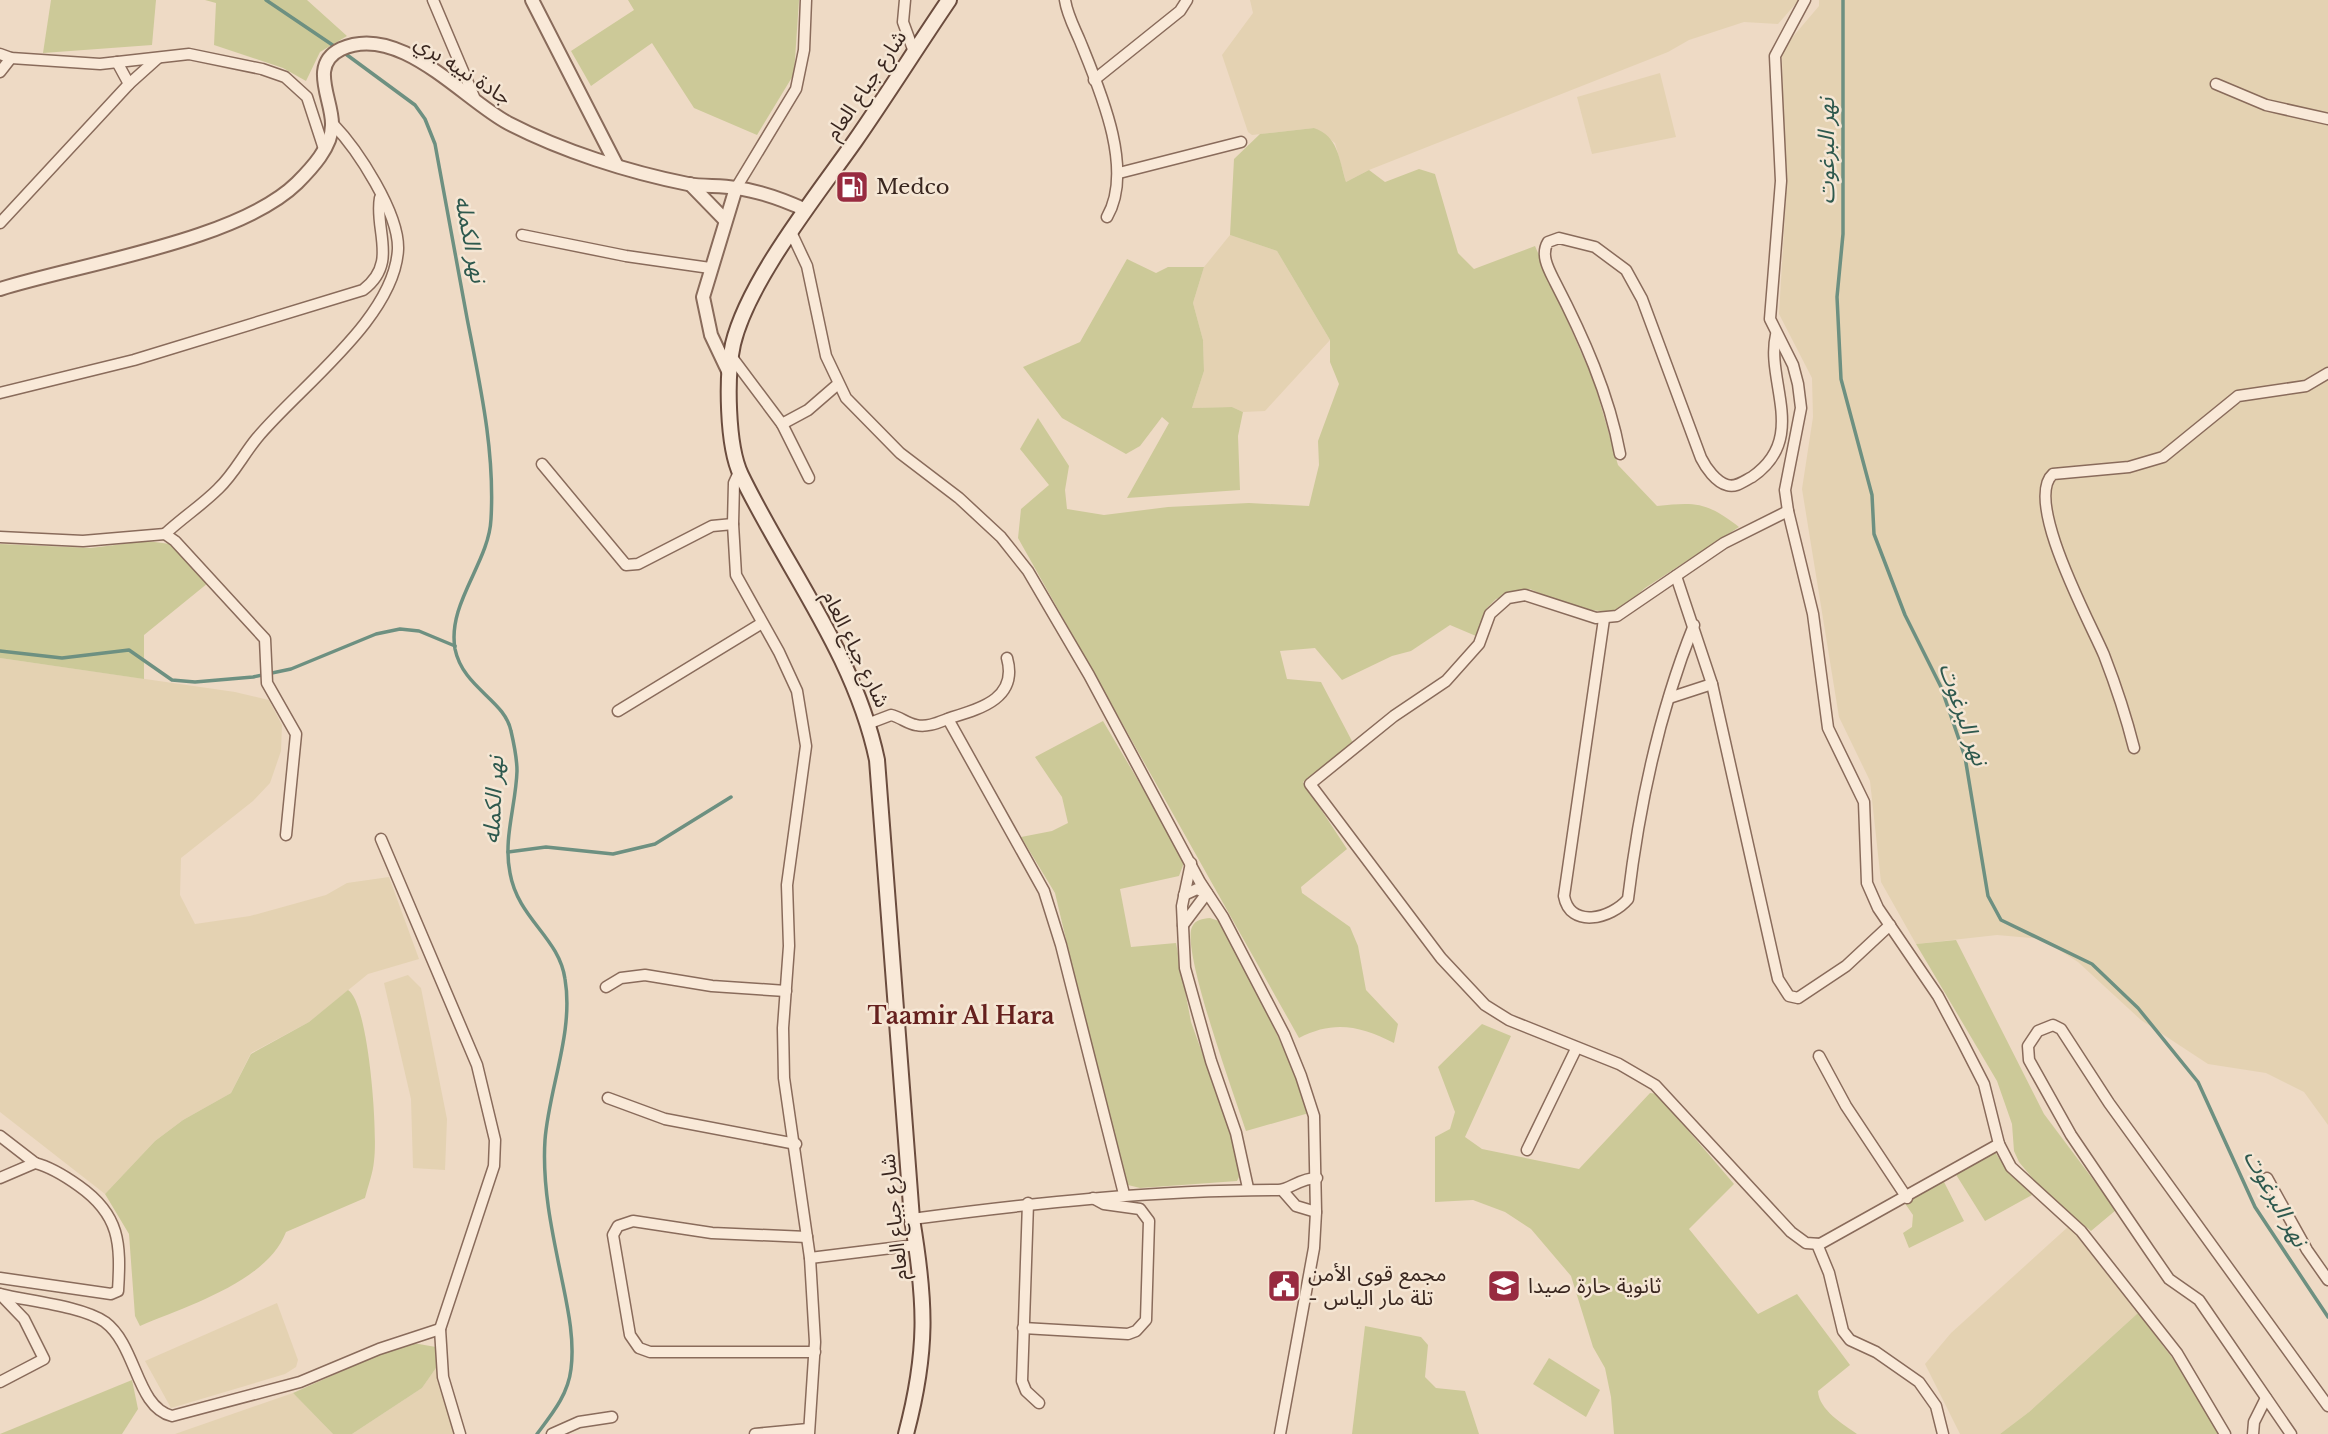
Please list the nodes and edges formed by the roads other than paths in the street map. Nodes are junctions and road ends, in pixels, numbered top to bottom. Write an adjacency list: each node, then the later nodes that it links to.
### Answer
1 (433, 0): 18 (street)
2 (532, 0): 23 (street)
3 (806, 0): 26 (street)
4 (905, 0): 9 (street)
5 (949, 0): 9 (main road, شارع جباع العام)
6 (1065, 0): 15 (street)
7 (1187, 0): 15 (street)
8 (1805, 0): 36 (street)
9 (914, 52): 28 (main road, شارع جباع العام)
10 (0, 54): 11 (street)
11 (11, 58): 13 (street); 14 (street)
12 (158, 58): 13 (street); 16 (street); 22 (street)
13 (117, 62): 16 (street)
14 (0, 72)
15 (1094, 80): 24 (street)
16 (129, 84): 31 (street)
17 (2216, 84): 19 (street)
18 (474, 97): 20 (street, جادة نبيه بري); 23 (street, جادة نبيه بري)
19 (2328, 119)
20 (332, 124): 22 (street); 27 (street)
21 (1241, 142): 24 (street)
22 (324, 149): 35 (street)
23 (615, 164): 25 (street, جادة نبيه بري)
24 (1119, 173): 29 (street)
25 (690, 184): 26 (street, جادة نبيه بري); 30 (street)
26 (736, 188): 28 (street, جادة نبيه بري); 30 (street)
27 (380, 198): 41 (street); 49 (street)
28 (806, 210): 32 (main road, شارع جباع العام)
29 (1107, 217)
30 (725, 220): 34 (street)
31 (0, 223)
32 (791, 232): 37 (main road, شارع جباع العام); 40 (street)
33 (522, 235): 34 (street)
34 (710, 268): 38 (street)
35 (0, 289)
36 (1776, 335): 43 (street); 47 (street)
37 (731, 356): 38 (main road, شارع جباع العام); 42 (street)
38 (729, 373): 45 (main road, شارع جباع العام)
39 (2328, 373): 61 (street)
40 (838, 384): 42 (street); 64 (street)
41 (0, 393)
42 (782, 424): 46 (street)
43 (1620, 454)
44 (542, 464): 48 (street)
45 (739, 472): 48 (street); 60 (main road, شارع جباع العام)
46 (809, 478)
47 (1788, 512): 51 (street); 69 (street)
48 (733, 524): 53 (street)
49 (165, 534): 50 (street); 62 (street)
50 (0, 537)
51 (1676, 576): 52 (street); 54 (street)
52 (1604, 619): 57 (street); 73 (street)
53 (762, 622): 58 (street); 72 (street)
54 (1694, 625): 56 (street); 57 (street)
55 (1007, 658): 59 (street)
56 (1712, 684): 57 (street); 69 (street)
57 (1669, 698)
58 (618, 711)
59 (948, 719): 60 (street); 86 (street)
60 (870, 723): 91 (main road, شارع جباع العام)
61 (2134, 748)
62 (286, 835)
63 (381, 839): 100 (street)
64 (1192, 862): 65 (street); 66 (street)
65 (1207, 893): 66 (street); 67 (street); 68 (street)
66 (1184, 895): 70 (street)
67 (1218, 910): 68 (street); 82 (street)
68 (1192, 911): 70 (street)
69 (1890, 925): 78 (street)
70 (1183, 926): 84 (street)
71 (606, 987): 72 (street)
72 (786, 991): 77 (street)
73 (1576, 1049): 79 (street); 93 (street)
74 (1819, 1056): 88 (street)
75 (608, 1098): 77 (street)
76 (0, 1136): 80 (street)
77 (796, 1144): 92 (street)
78 (1999, 1144): 88 (street); 114 (street)
79 (1527, 1150)
80 (35, 1163): 81 (street); 96 (street)
81 (0, 1178)
82 (1317, 1178): 85 (street); 90 (street)
83 (2267, 1178): 97 (street)
84 (1248, 1188): 85 (street); 86 (street)
85 (1282, 1190): 90 (street)
86 (1124, 1194): 87 (street)
87 (1093, 1198): 89 (street); 99 (street)
88 (1907, 1198): 93 (street)
89 (1028, 1203): 91 (street); 99 (street)
90 (1317, 1212): 112 (street)
91 (912, 1219): 94 (main road, شارع جباع العام)
92 (807, 1237): 95 (street); 101 (street)
93 (1817, 1244): 113 (street)
94 (916, 1245): 95 (street); 111 (main road, شارع جباع العام)
95 (810, 1258): 101 (street)
96 (0, 1278)
97 (2328, 1280)
98 (0, 1294): 100 (street); 102 (street)
99 (1023, 1328): 104 (street)
100 (440, 1329): 108 (street)
101 (815, 1352): 107 (street)
102 (0, 1382)
103 (2266, 1398): 105 (street); 115 (street); 116 (street)
104 (1039, 1403)
105 (2328, 1406)
106 (612, 1417): 109 (street)
107 (809, 1432): 110 (street)
108 (460, 1434)
109 (552, 1434)
110 (755, 1434)
111 (906, 1434)
112 (1279, 1434)
113 (1943, 1434)
114 (2225, 1434)
115 (2253, 1434)
116 (2291, 1434)

